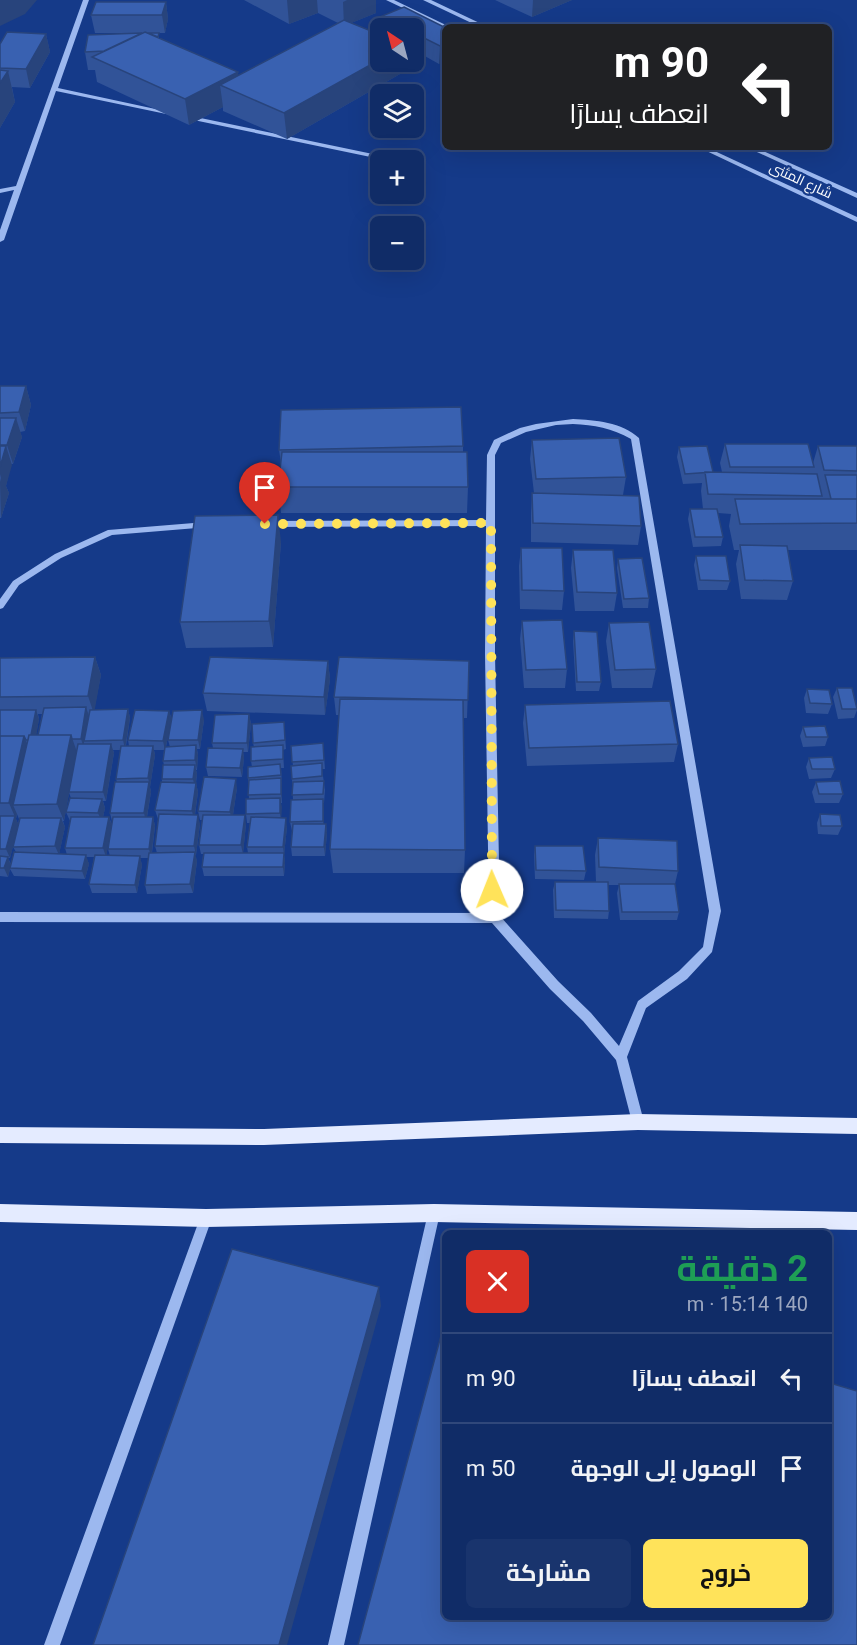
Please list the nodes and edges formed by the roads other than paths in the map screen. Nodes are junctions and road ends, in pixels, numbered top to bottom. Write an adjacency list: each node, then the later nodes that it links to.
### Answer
1 (86, 0): 6 (street)
2 (389, 0): 5 (street)
3 (426, 0): 4 (street)
4 (478, 24)
5 (442, 25)
6 (54, 88): 9 (street); 10 (street)
7 (707, 150): 15 (street, شارع المثنى)
8 (756, 150): 12 (street, شارع المثنى)
9 (370, 155)
10 (19, 186): 11 (street); 14 (street)
11 (0, 190)
12 (857, 196)
13 (0, 213): 14 (street)
14 (9, 215): 16 (street)
15 (857, 220)
16 (0, 240)
17 (491, 523): 18 (street); 22 (street); 23 (street)
18 (256, 524)
19 (221, 525): 20 (street)
20 (0, 606)
21 (0, 917): 22 (street)
22 (495, 918): 23 (street)
23 (621, 1056): 24 (street)
24 (638, 1122): 25 (main road); 26 (main road)
25 (857, 1126)
26 (0, 1135)
27 (0, 1213): 29 (main road)
28 (434, 1213): 29 (main road); 30 (main road); 32 (street)
29 (206, 1218): 31 (street)
30 (857, 1221)
31 (52, 1645)
32 (336, 1645)

